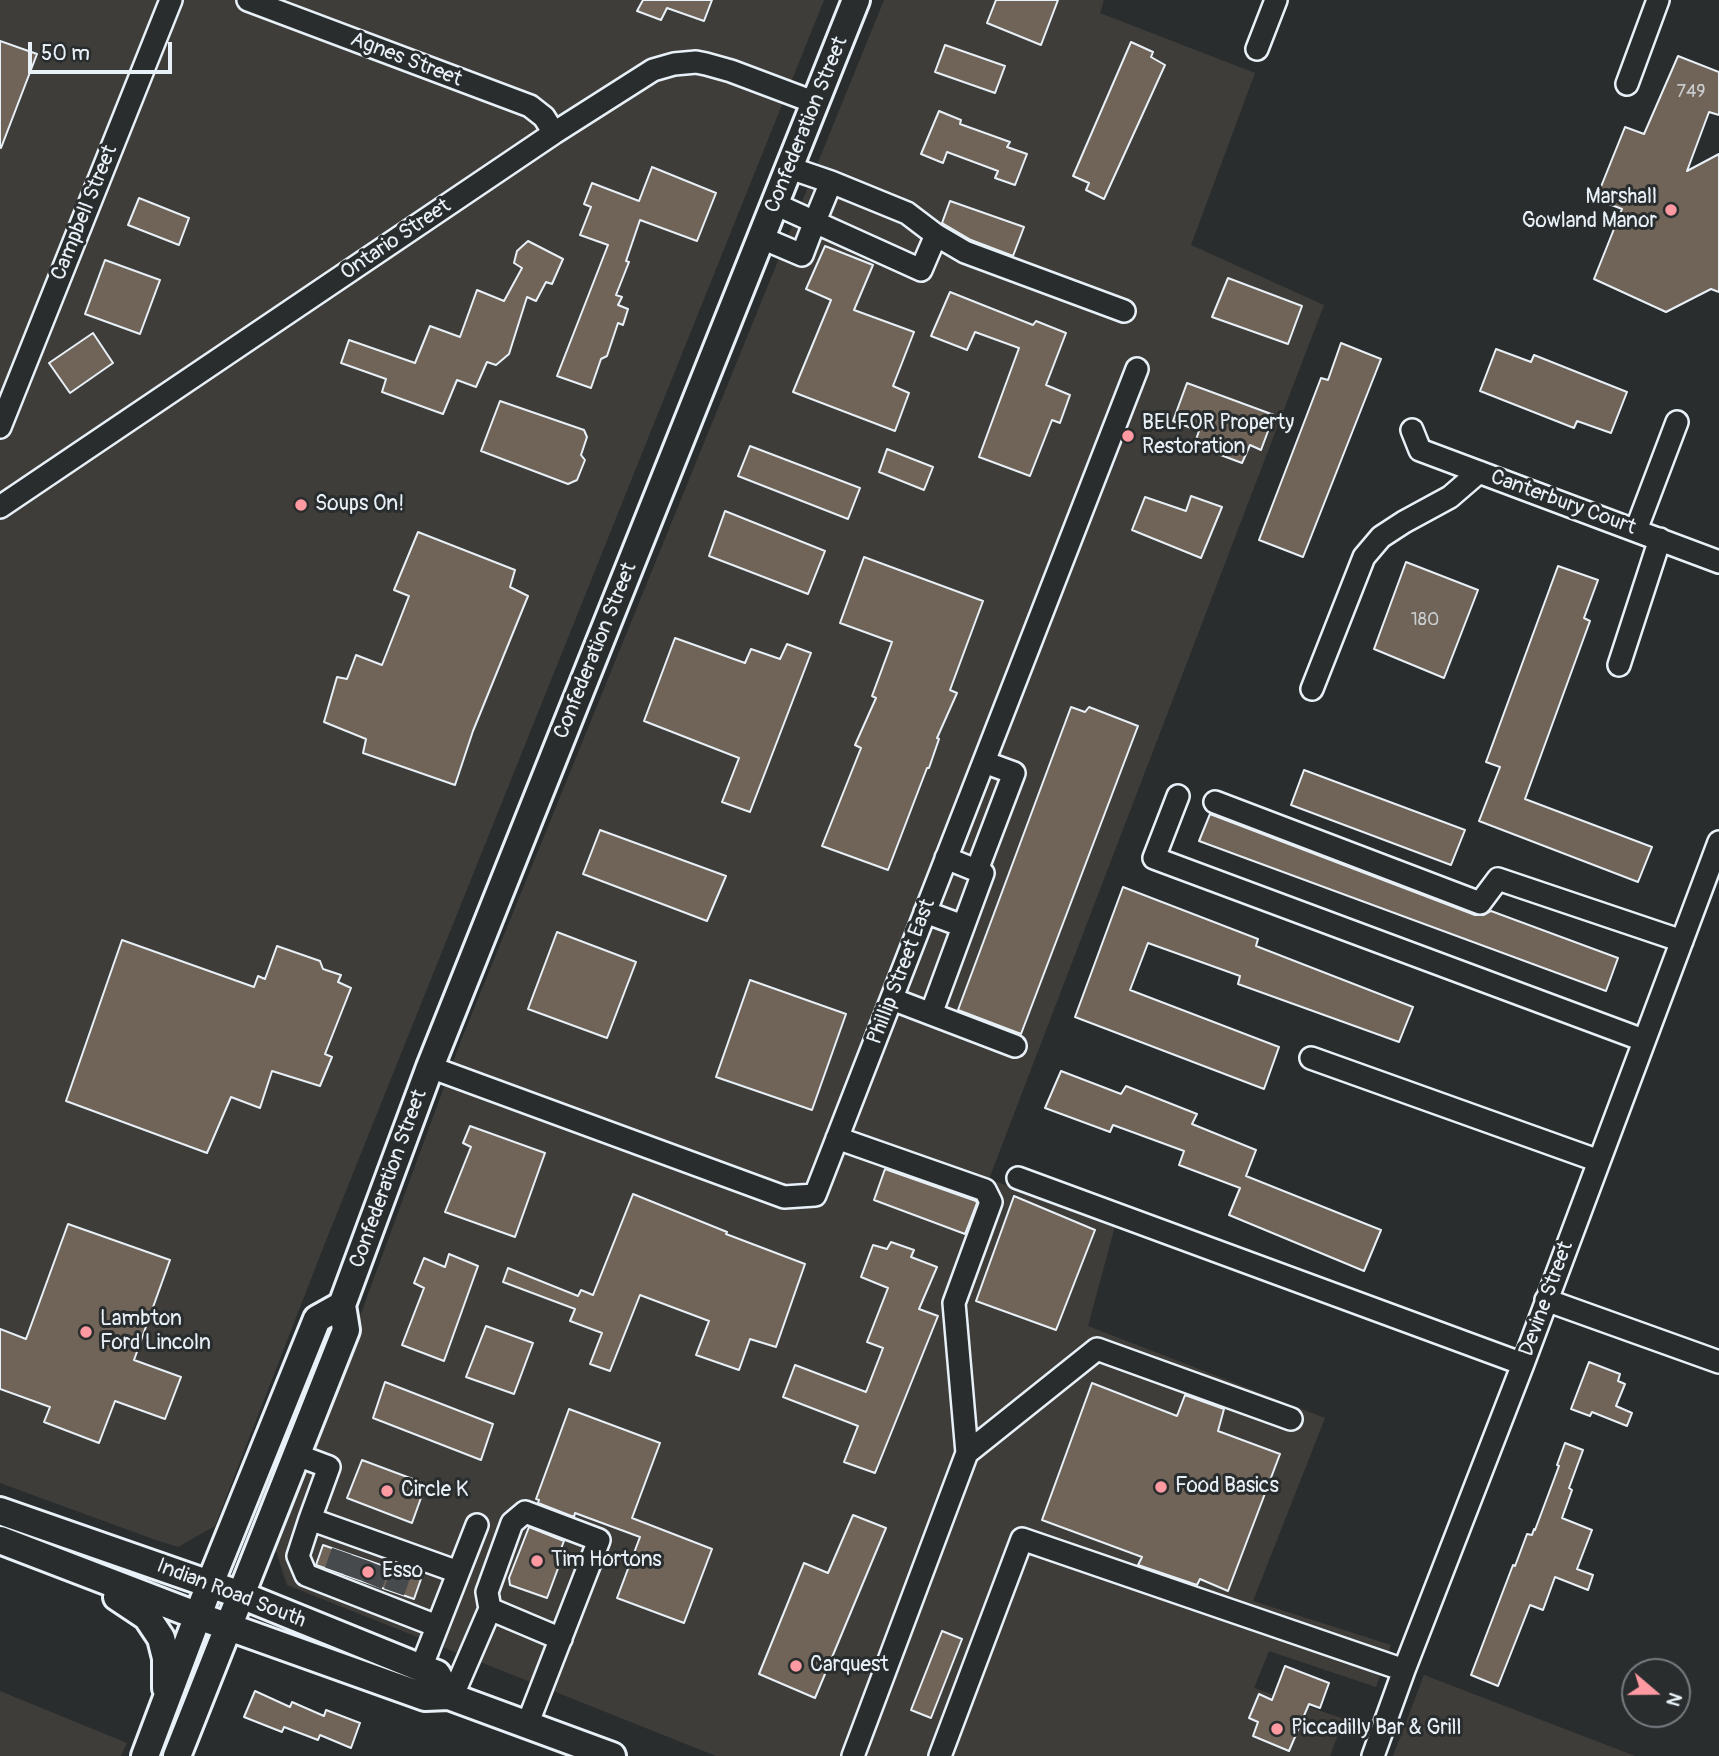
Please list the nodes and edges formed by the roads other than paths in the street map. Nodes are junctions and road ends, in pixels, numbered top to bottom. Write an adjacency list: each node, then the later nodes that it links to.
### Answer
1 (171, 0): 19 (street, Campbell Street)
2 (248, 0): 9 (street, Agnes Street)
3 (856, 0): 8 (main road, Confederation Street)
4 (1276, 0): 6 (street)
5 (1658, 0): 7 (street)
6 (1257, 49)
7 (1627, 84)
8 (816, 103): 9 (street, Ontario Street); 10 (main road, Confederation Street)
9 (554, 133): 22 (street, Ontario Street)
10 (790, 168): 11 (street); 12 (main road, Confederation Street)
11 (831, 182): 13 (street); 14 (street)
12 (775, 204): 13 (street); 15 (main road, Confederation Street)
13 (816, 221): 14 (street); 15 (street)
14 (936, 235): 16 (street)
15 (762, 238): 42 (main road, Confederation Street)
16 (1124, 311)
17 (1137, 369): 28 (street, Phillip Street East)
18 (1676, 422): 23 (street)
19 (0, 426)
20 (1412, 430): 21 (street)
21 (1479, 472): 23 (street, Canterbury Court); 27 (street, Canterbury Court)
22 (0, 507)
23 (1636, 530): 24 (street, Canterbury Court)
24 (1660, 539): 25 (street, Canterbury Court); 26 (street)
25 (1719, 562)
26 (1619, 665)
27 (1312, 690)
28 (984, 762): 32 (street, Phillip Street East); 33 (street)
29 (1178, 796): 39 (street)
30 (1214, 802): 36 (street)
31 (1719, 842): 36 (street, Devine Street)
32 (946, 858): 33 (street); 34 (street, Phillip Street East)
33 (977, 870): 35 (street)
34 (925, 912): 35 (street); 37 (street, Phillip Street East)
35 (963, 926): 38 (street)
36 (1682, 941): 39 (street, Devine Street)
37 (892, 999): 38 (street); 43 (street, Phillip Street East)
38 (931, 1014): 40 (street)
39 (1643, 1040): 44 (street, Devine Street)
40 (1015, 1046)
41 (1311, 1058): 44 (street)
42 (430, 1067): 43 (street, Phillip Street East); 47 (main road, Confederation Street)
43 (837, 1138): 51 (street)
44 (1599, 1161): 46 (street, Devine Street)
45 (1018, 1178): 49 (street)
46 (1546, 1300): 48 (street); 49 (street, Devine Street)
47 (342, 1305): 52 (main road, Confederation Street); 62 (main road)
48 (1719, 1362)
49 (1523, 1364): 71 (street, Devine Street)
50 (1291, 1419): 51 (street)
51 (967, 1453): 78 (street)
52 (297, 1455): 54 (street); 56 (main road, Confederation Street)
53 (0, 1511): 62 (main road, Indian Road South)
54 (310, 1518): 59 (street); 59 (street)
55 (477, 1525): 60 (street)
56 (265, 1536): 63 (main road, Confederation Street); 69 (main road)
57 (0, 1540): 58 (main road, Indian Road South)
58 (35, 1553): 65 (main road, Indian Road South); 73 (main road)
59 (358, 1567): 61 (street); 61 (street)
60 (458, 1572): 61 (street); 66 (street)
61 (397, 1581): 66 (street)
62 (210, 1584): 63 (main road, Indian Road South); 65 (main road)
63 (241, 1595): 67 (main road, Confederation Street); 69 (main road, Indian Road South)
64 (489, 1600): 68 (street); 68 (street); 72 (street)
65 (198, 1616): 67 (main road, Indian Road South); 73 (main road)
66 (437, 1626): 70 (street)
67 (229, 1627): 72 (main road, Indian Road South); 76 (main road, Confederation Street)
68 (561, 1639): 74 (street)
69 (388, 1655): 70 (main road, Indian Road South)
70 (421, 1668): 72 (main road, Indian Road South)
71 (1404, 1670): 79 (street); 80 (street, Devine Street)
72 (450, 1696): 74 (main road, Indian Road South)
73 (165, 1703): 75 (main road)
74 (527, 1725): 77 (main road, Indian Road South)
75 (145, 1756)
76 (177, 1756)
77 (612, 1756)
78 (853, 1756)
79 (940, 1756)
80 (1373, 1756)

